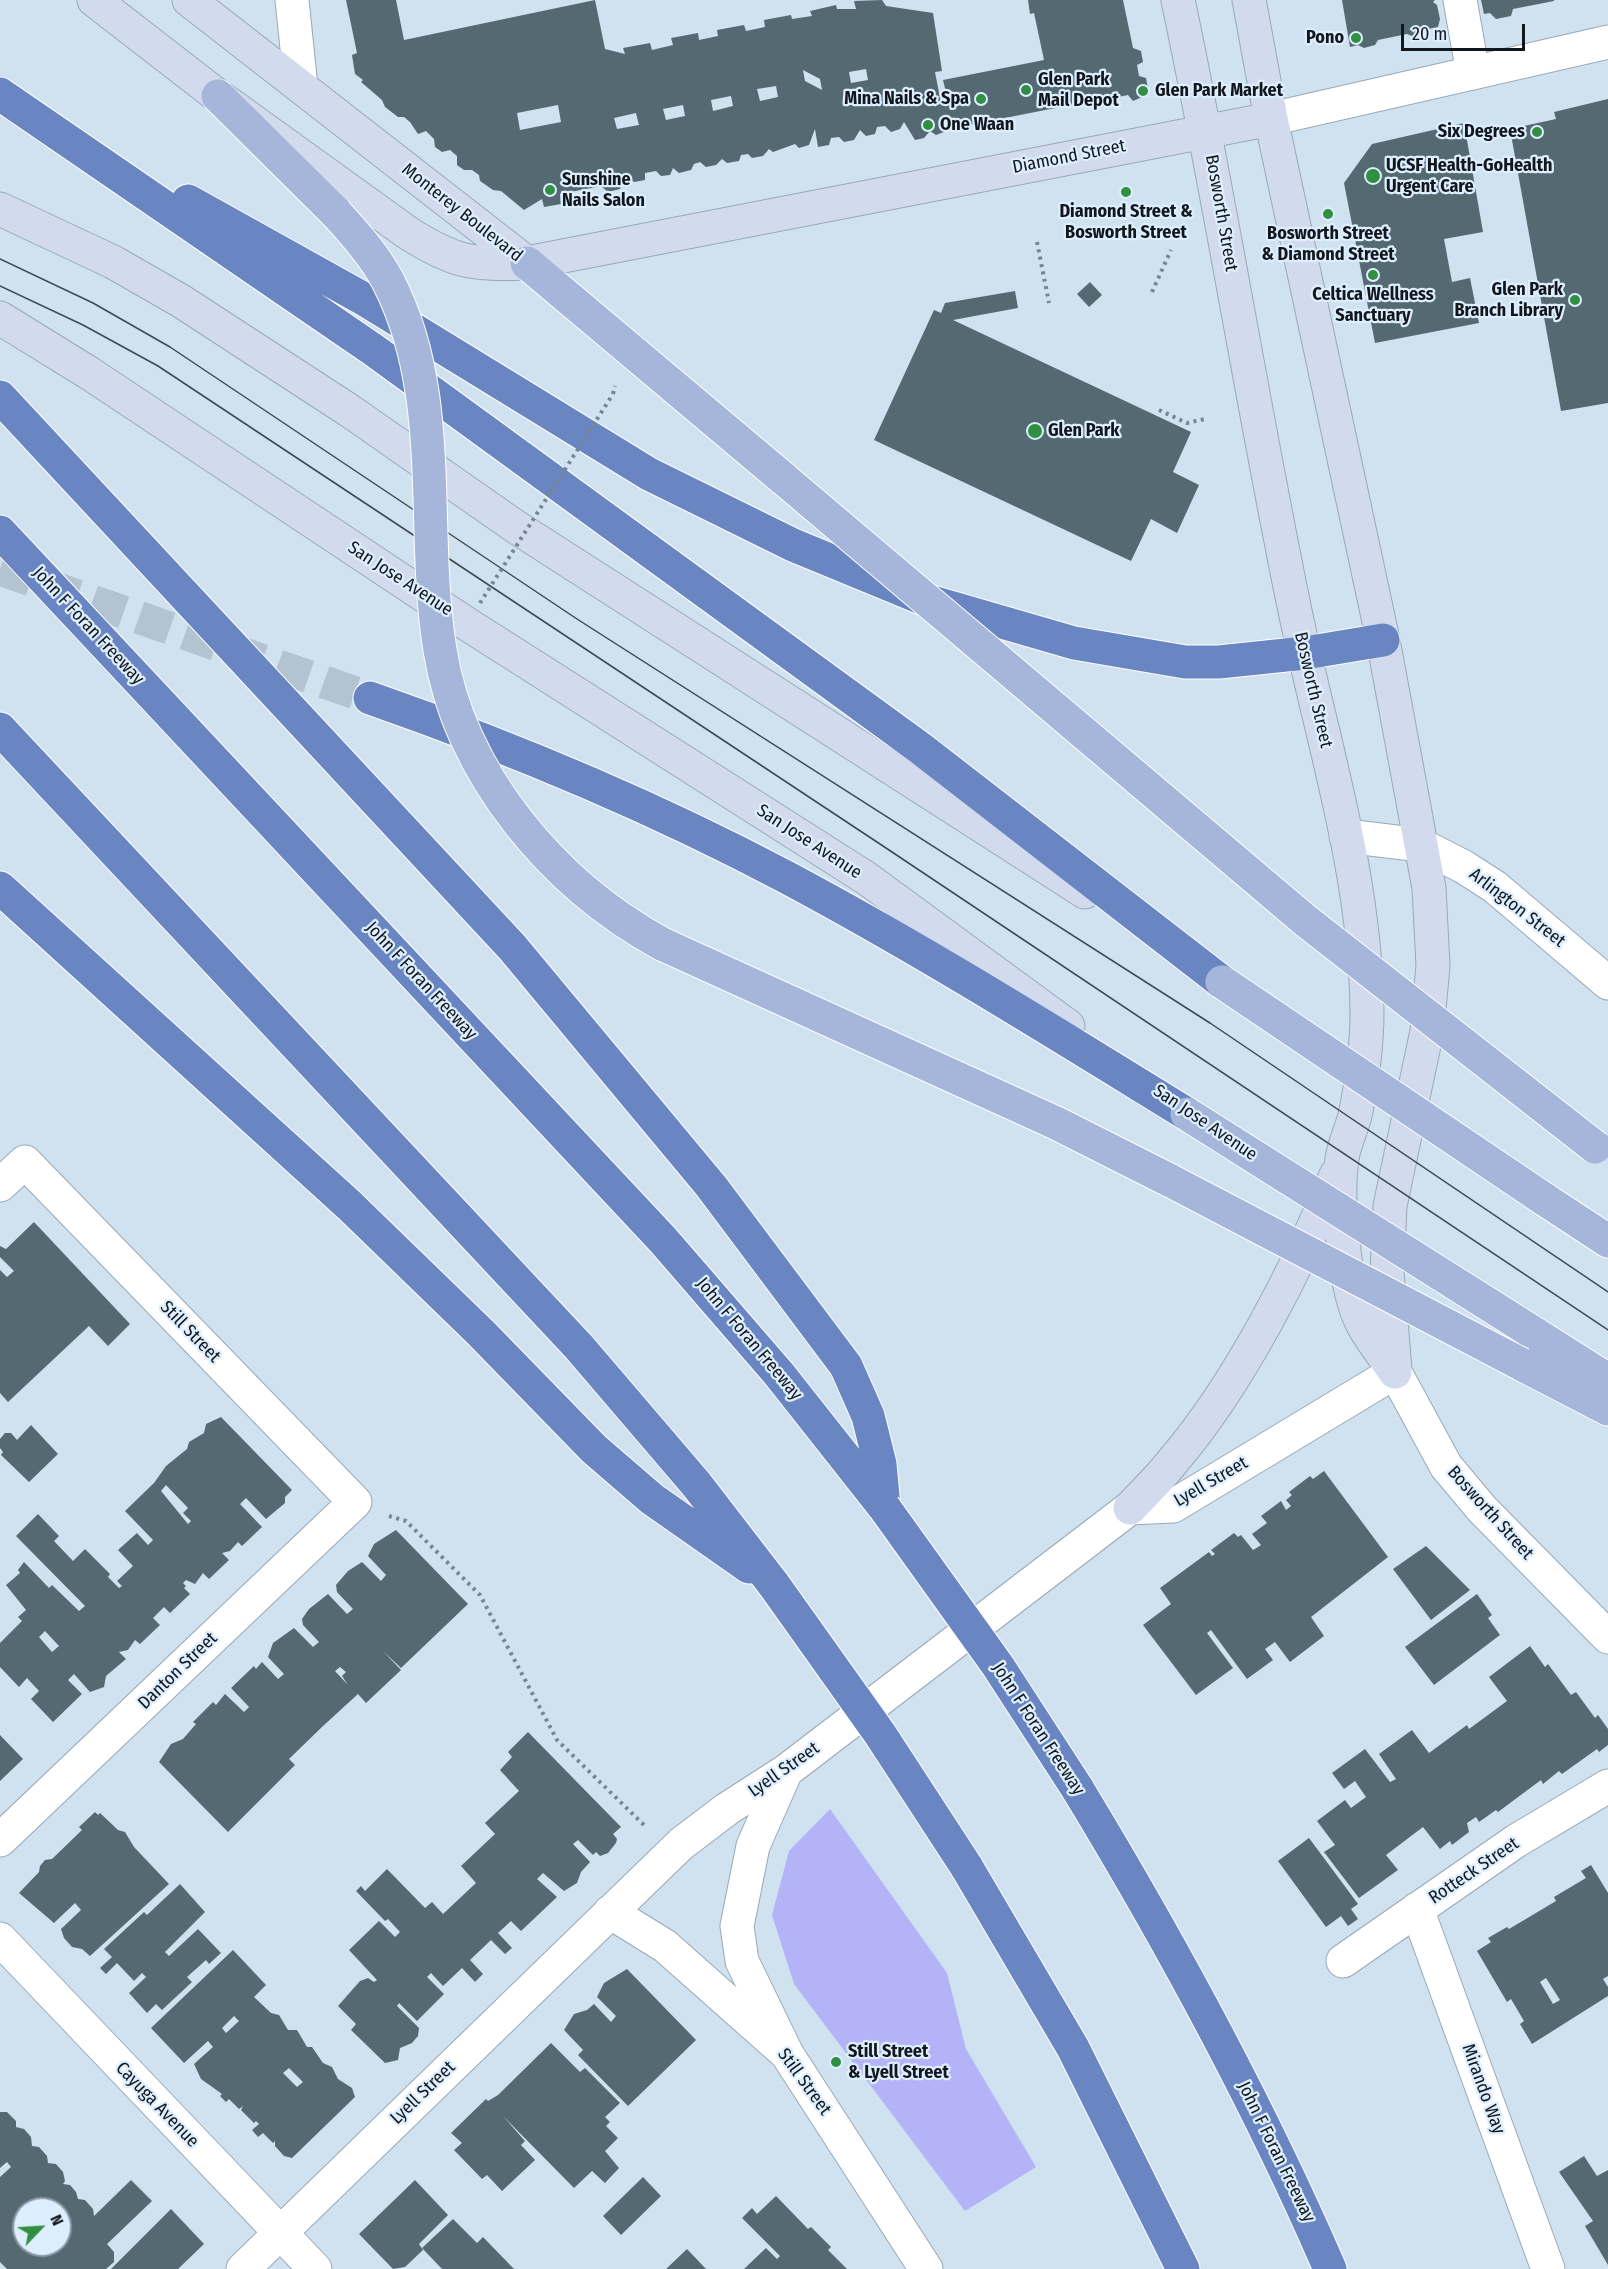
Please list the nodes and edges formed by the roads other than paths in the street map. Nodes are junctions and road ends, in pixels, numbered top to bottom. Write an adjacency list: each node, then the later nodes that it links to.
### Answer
1 (94, 0): 11 (main road, Monterey Boulevard)
2 (189, 0): 9 (main road, Monterey Boulevard)
3 (292, 0): 9 (street)
4 (1178, 0): 14 (main road, Bosworth Street)
5 (1249, 0): 12 (main road, Bosworth Street)
6 (1460, 0): 8 (street)
7 (1608, 42): 8 (street, Diamond Street)
8 (1473, 73): 12 (street, Diamond Street)
9 (301, 87): 16 (main road, Monterey Boulevard)
10 (0, 94): 13 (highway)
11 (218, 96): 16 (main road, Monterey Boulevard); 36 (main road, bridge)
12 (1271, 118): 14 (main road, Diamond Street); 20 (main road, Bosworth Street)
13 (46, 126): 21 (highway); 27 (highway)
14 (1206, 132): 16 (main road, Diamond Street); 21 (main road, Bosworth Street)
15 (0, 209): 27 (main road)
16 (527, 263): 30 (main road, bridge)
17 (0, 318): 29 (main road, San Jose Avenue)
18 (0, 397): 38 (highway)
19 (0, 532): 38 (highway, John F Foran Freeway)
20 (1383, 640): 21 (highway); 25 (main road, Bosworth Street)
21 (1305, 653): 24 (main road, Bosworth Street)
22 (370, 698): 29 (highway)
23 (0, 729): 40 (highway)
24 (1346, 836): 25 (street, Arlington Street); 31 (main road, Bosworth Street)
25 (1421, 845): 28 (street, Arlington Street); 34 (main road, Bosworth Street)
26 (0, 888): 40 (highway)
27 (1222, 982): 33 (main road, bridge)
28 (1608, 983)
29 (1187, 1114): 35 (main road, San Jose Avenue, bridge)
30 (1601, 1153)
31 (1342, 1159): 34 (main road, Bosworth Street); 39 (main road)
32 (0, 1185): 37 (street, Still Street)
33 (1608, 1241)
34 (1395, 1372): 39 (street, Lyell Street); 41 (street, Bosworth Street)
35 (1608, 1380)
36 (1608, 1409)
37 (355, 1502): 44 (street, Danton Street)
38 (885, 1507): 55 (highway, John F Foran Freeway, bridge)
39 (1130, 1508): 42 (street, Lyell Street)
40 (774, 1586): 54 (highway, bridge)
41 (1608, 1637)
42 (786, 1771): 46 (street, Lyell Street); 49 (street)
43 (1608, 1786): 45 (street, Rotteck Street)
44 (0, 1840)
45 (1418, 1909): 48 (street, Rotteck Street); 56 (street, Mirando Way)
46 (610, 1912): 49 (street, Still Street); 50 (street, Lyell Street)
47 (0, 1939): 50 (street, Cayuga Avenue)
48 (1343, 1961)
49 (787, 2054): 51 (street, Still Street)
50 (279, 2233): 52 (street, Lyell Street); 53 (street, Cayuga Avenue)
51 (921, 2267)
52 (243, 2269)
53 (315, 2269)
54 (1183, 2269)
55 (1330, 2269)
56 (1548, 2269)

